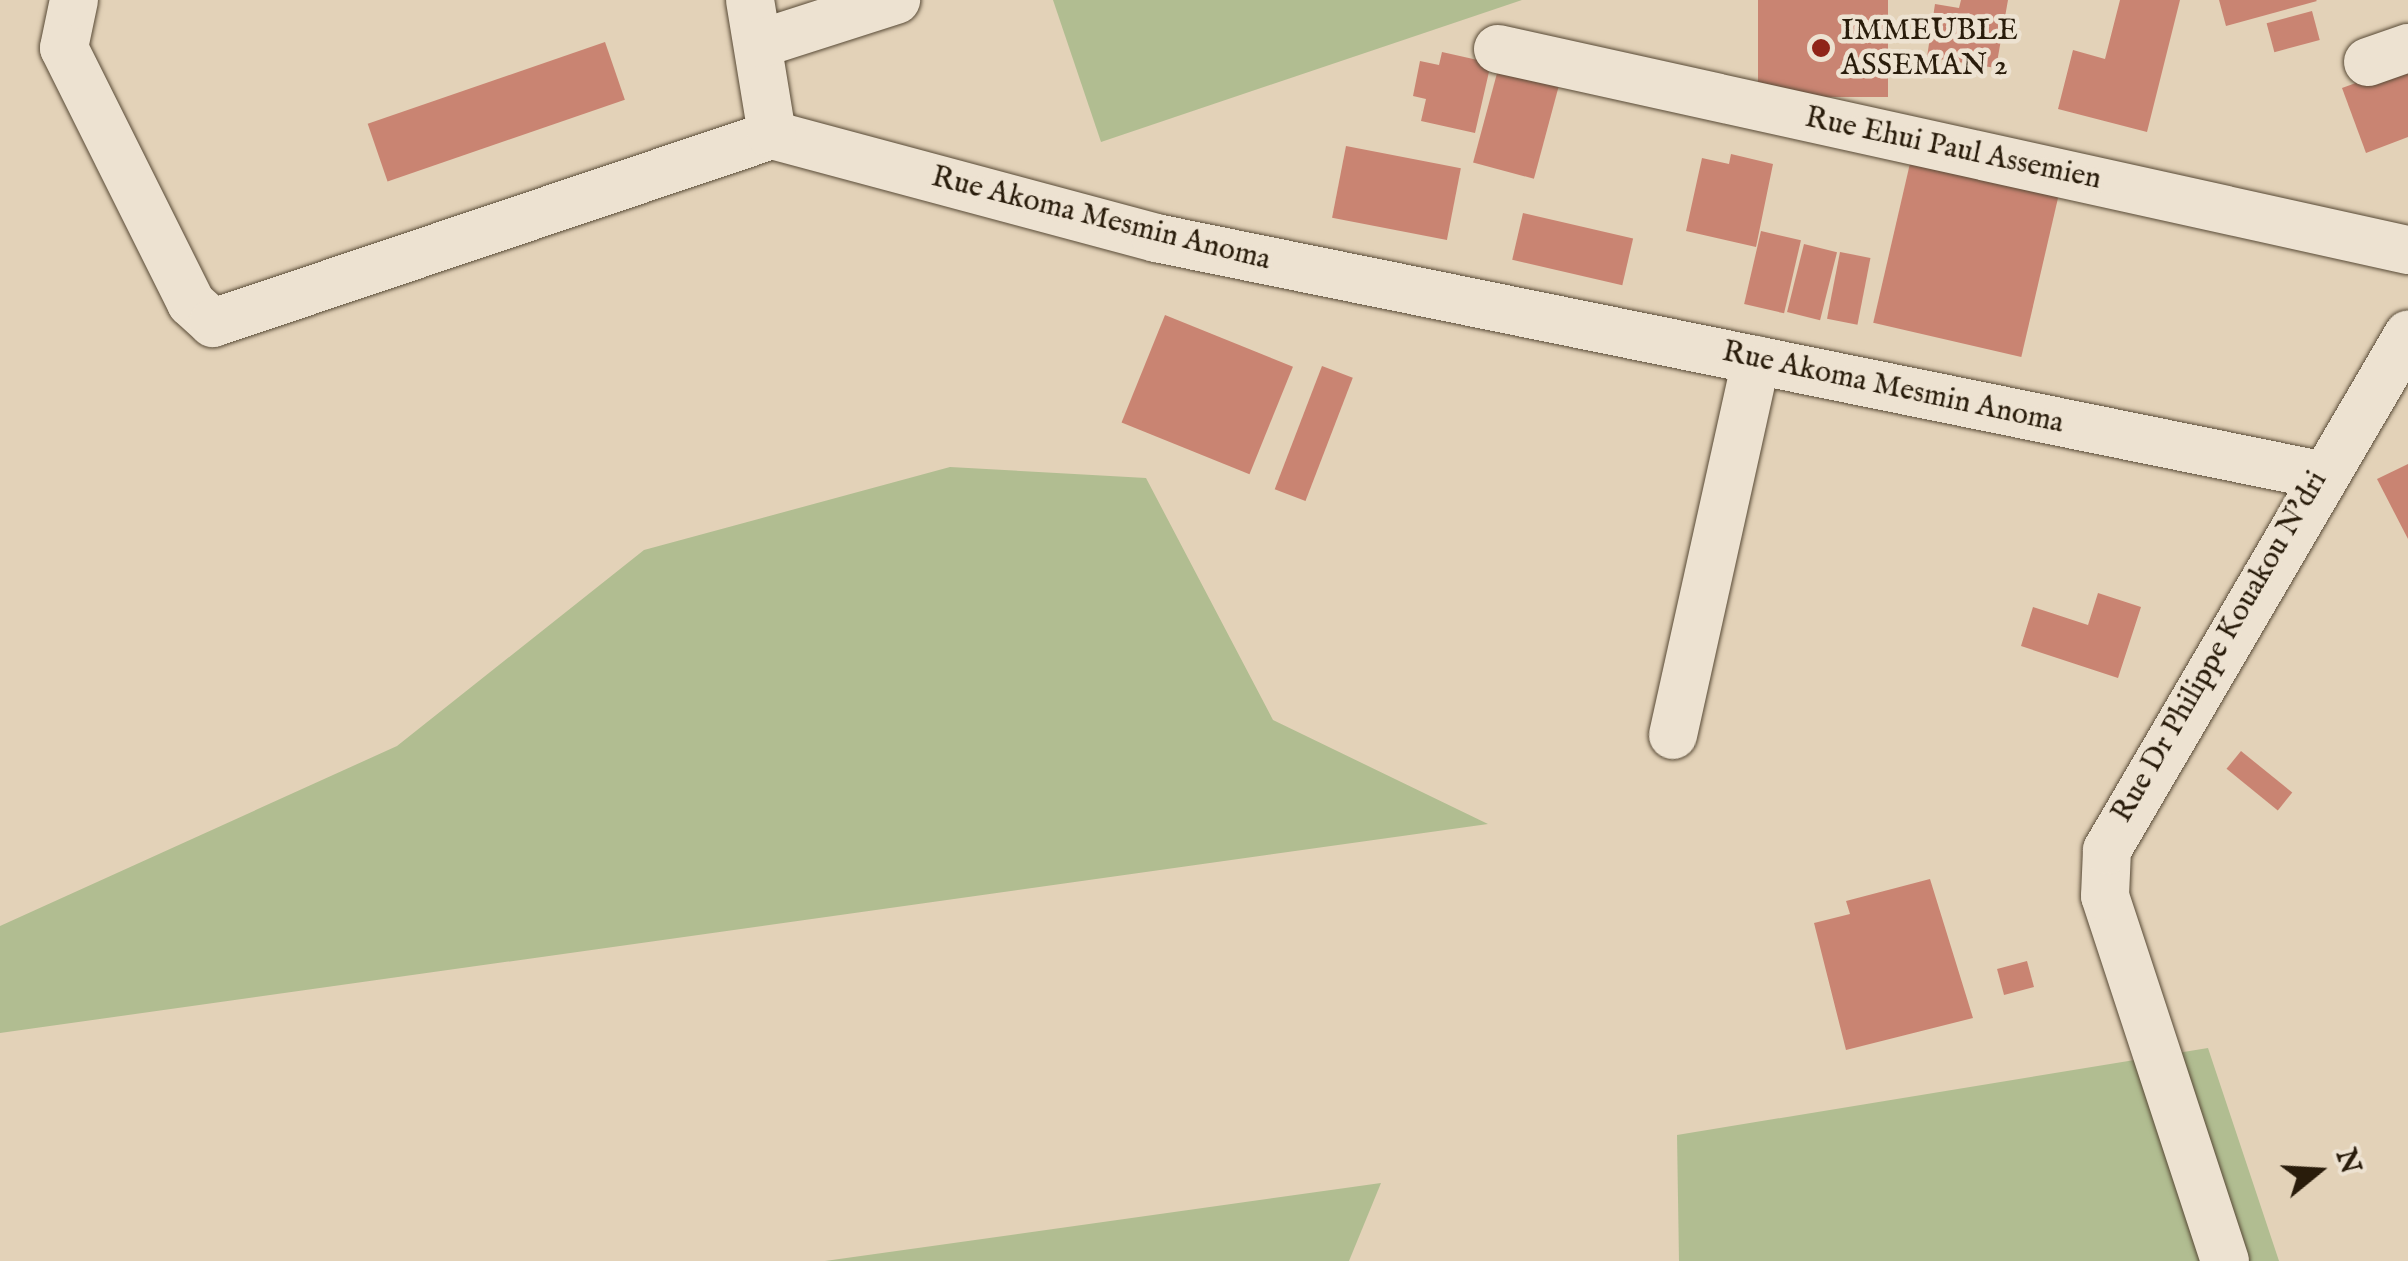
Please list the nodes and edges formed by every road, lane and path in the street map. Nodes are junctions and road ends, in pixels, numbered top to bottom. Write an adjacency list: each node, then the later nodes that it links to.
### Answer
1 (74, 0): 5 (street)
2 (896, 0): 3 (street)
3 (756, 22): 5 (street)
4 (1498, 49): 6 (street, Rue Ehui Paul Assemien)
5 (772, 135): 8 (street, Rue Akoma Mesmin Anoma)
6 (2408, 250)
7 (2408, 335): 9 (street, Rue Dr Philippe Kouakou N'dri)
8 (1756, 360): 9 (street, Rue Akoma Mesmin Anoma); 10 (street)
9 (2320, 475): 11 (street, Rue Dr Philippe Kouakou N'dri)
10 (1673, 735)
11 (2225, 1261)

